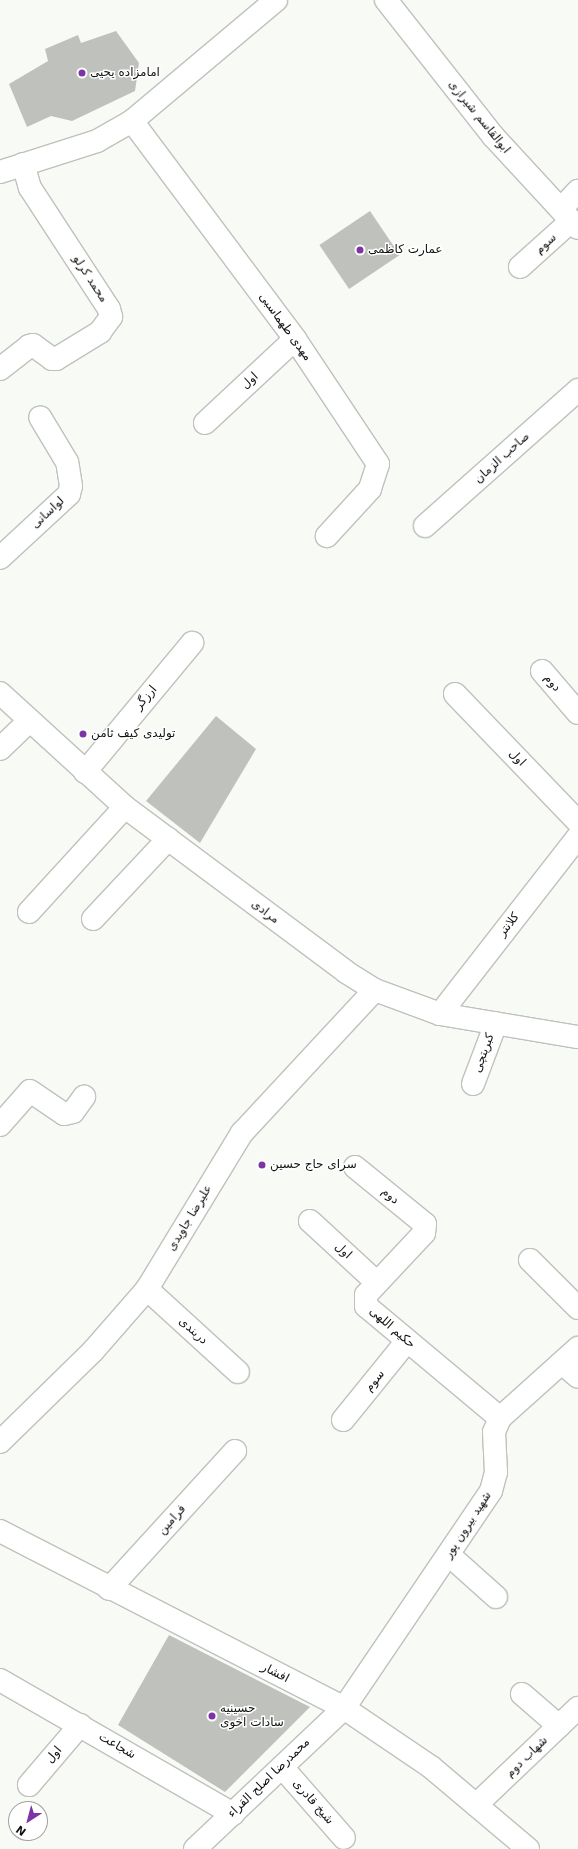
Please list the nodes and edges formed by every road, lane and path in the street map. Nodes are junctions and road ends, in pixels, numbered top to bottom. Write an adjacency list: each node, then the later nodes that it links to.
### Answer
1 (276, 0): 3 (street)
2 (386, 0): 7 (street, ابوالقاسم شیرازی)
3 (132, 121): 4 (street); 9 (street, مهدی طهماسبی)
4 (23, 164): 5 (street); 10 (street, محمد کرلو)
5 (0, 172)
6 (578, 191): 7 (street, سوم)
7 (570, 220): 8 (street, سوم)
8 (520, 267)
9 (295, 339): 13 (street, اول); 15 (street, مهدی طهماسبی)
10 (0, 369)
11 (578, 390): 14 (street, صاحب الزمان)
12 (40, 417): 16 (street, لواسانی)
13 (205, 423)
14 (425, 526)
15 (327, 536)
16 (0, 558)
17 (192, 643): 24 (street, ارزگر)
18 (542, 671): 21 (street, دوم)
19 (0, 693): 22 (street, مرادی)
20 (455, 694): 26 (street, اول)
21 (576, 707)
22 (29, 721): 23 (street); 24 (street, مرادی)
23 (0, 749)
24 (85, 772): 25 (street, مرادی)
25 (125, 807): 28 (street, مرادی); 29 (street)
26 (578, 822)
27 (578, 837): 32 (street, کلانتر)
28 (168, 838): 30 (street); 31 (street, مرادی)
29 (29, 912)
30 (93, 919)
31 (375, 990): 32 (street, مرادی); 43 (street, علیرضا جاویدی)
32 (440, 1014): 33 (street, مرادی)
33 (496, 1023): 34 (street, مرادی); 35 (street, کبریتچی)
34 (578, 1037)
35 (473, 1084)
36 (84, 1097): 37 (street)
37 (0, 1125)
38 (355, 1167): 40 (street, دوم)
39 (310, 1221): 42 (street, اول)
40 (425, 1224): 42 (street, حکیم اللهی)
41 (530, 1260): 44 (street)
42 (376, 1282): 45 (street, حکیم اللهی)
43 (147, 1289): 48 (street, دربندی); 51 (street, علیرضا جاویدی)
44 (578, 1308)
45 (407, 1341): 49 (street, حکیم اللهی); 50 (street, سوم)
46 (578, 1348): 47 (street)
47 (570, 1370): 49 (street)
48 (238, 1372)
49 (500, 1418): 54 (street, شهید بیرون پور)
50 (343, 1420)
51 (0, 1442)
52 (235, 1451): 55 (street, فرامین)
53 (0, 1531): 55 (street, افشار)
54 (449, 1555): 56 (street); 59 (street, شهید بیرون پور)
55 (109, 1589): 59 (street, افشار)
56 (496, 1597)
57 (3, 1686): 61 (street, شجاعت)
58 (522, 1694): 62 (street)
59 (344, 1708): 63 (street, محمدرضا اصلح القراء); 65 (street, افشار)
60 (578, 1708): 62 (street, شهاب دوم)
61 (80, 1725): 64 (street, اول); 66 (street, شجاعت)
62 (559, 1726): 65 (street, شهاب دوم)
63 (282, 1767): 66 (street, محمدرضا اصلح القراء); 67 (street, شیخ قادری)
64 (29, 1785)
65 (476, 1805): 69 (street, افشار)
66 (233, 1814): 68 (street, محمدرضا اصلح القراء)
67 (344, 1838)
68 (207, 1845)
69 (528, 1849)

